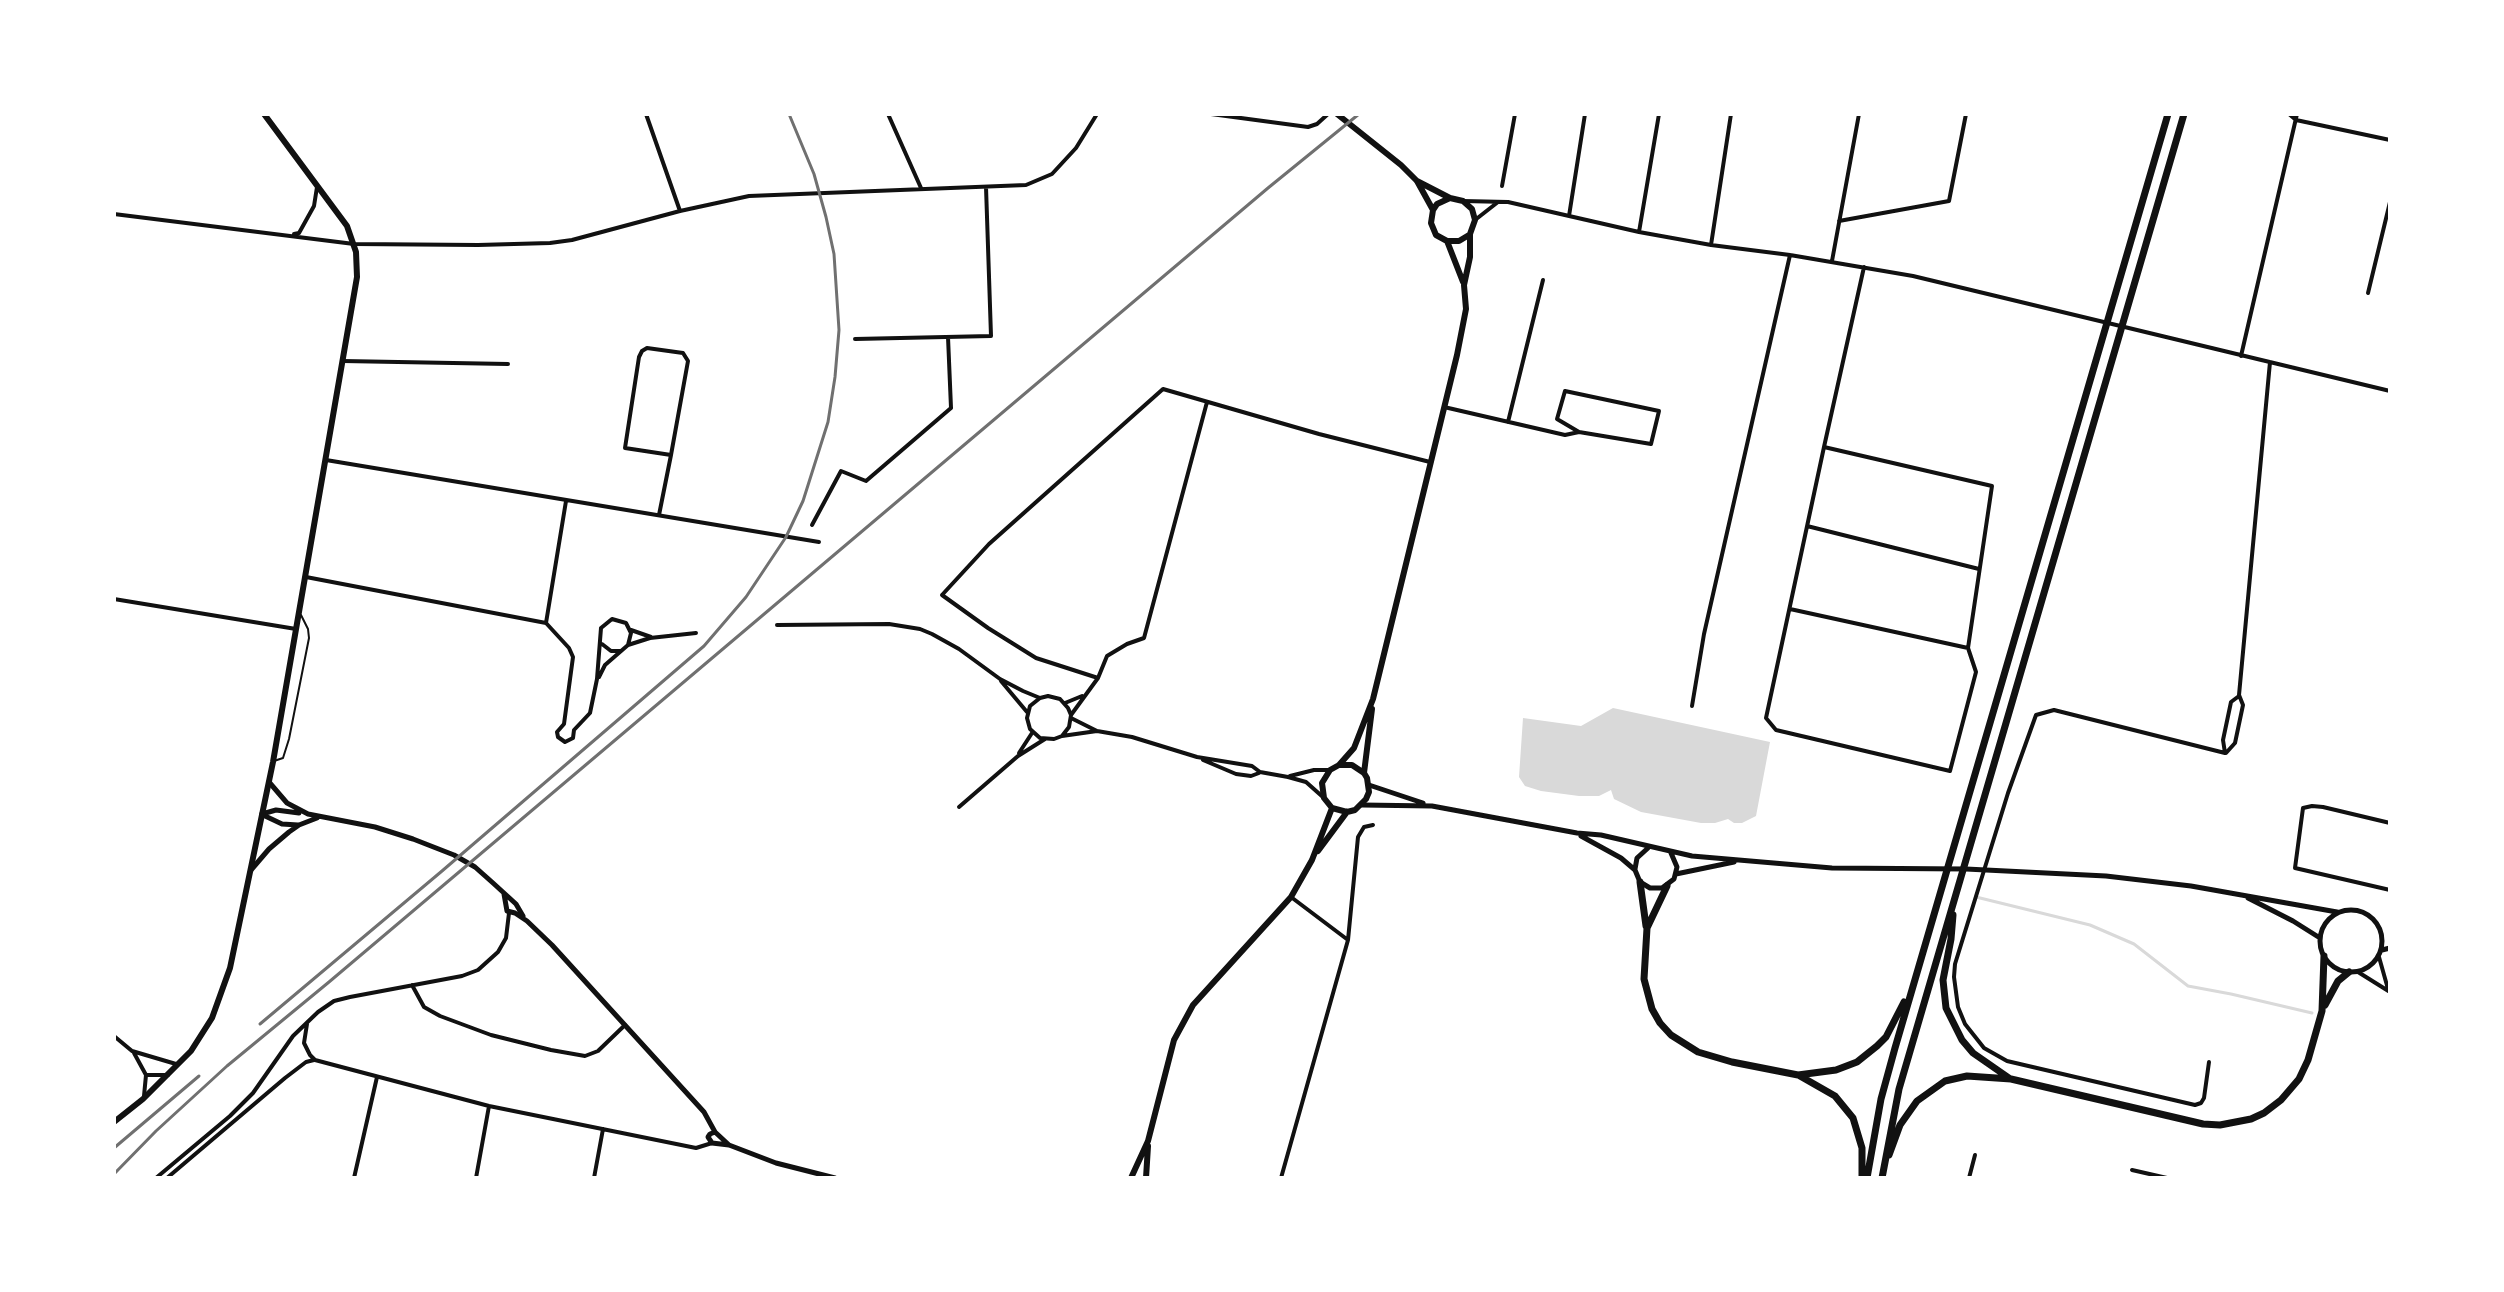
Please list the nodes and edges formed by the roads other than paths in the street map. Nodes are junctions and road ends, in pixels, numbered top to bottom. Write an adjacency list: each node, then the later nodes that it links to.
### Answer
1 (264, 114): 20 (main road)
2 (646, 114): 29 (street)
3 (888, 114): 23 (street)
4 (1097, 114): 21 (street)
5 (1211, 114): 16 (street)
6 (1337, 114): 19 (main road)
7 (1515, 114): 22 (street)
8 (1585, 114): 31 (street)
9 (1659, 114): 34 (street)
10 (1731, 114): 39 (street)
11 (1859, 114): 33 (street)
12 (1966, 114): 33 (street)
13 (2168, 114): 148 (highway)
14 (2184, 114): 134 (highway)
15 (2289, 114): 17 (street)
16 (1327, 115)
17 (2296, 117): 18 (street); 48 (street)
18 (2390, 140)
19 (1417, 181): 24 (main road); 28 (main road)
20 (317, 184): 35 (street); 38 (main road)
21 (986, 186): 23 (street); 46 (street)
22 (1502, 186)
23 (921, 188): 29 (street)
24 (1450, 198): 25 (main road); 28 (main road)
25 (1463, 201): 26 (street); 32 (main road)
26 (1498, 202): 31 (street); 32 (street)
27 (2390, 202): 45 (street)
28 (1433, 210): 37 (main road)
29 (680, 211): 38 (street)
30 (114, 214): 35 (street)
31 (1569, 216): 34 (street)
32 (1475, 220): 36 (main road)
33 (1839, 221): 41 (street)
34 (1639, 232): 39 (street)
35 (290, 234): 38 (street)
36 (1470, 234): 37 (main road); 44 (main road)
37 (1447, 241): 44 (main road)
38 (354, 244): 49 (main road)
39 (1711, 245): 40 (street)
40 (1790, 255): 41 (street); 89 (street)
41 (1832, 262): 42 (street)
42 (1864, 267): 48 (street); 57 (street)
43 (1543, 280): 55 (street)
44 (1464, 285): 54 (main road)
45 (2368, 293)
46 (948, 337): 47 (street); 63 (street)
47 (855, 339)
48 (2241, 356): 50 (street)
49 (343, 361): 51 (street); 59 (main road)
50 (2270, 362): 52 (street); 84 (street)
51 (508, 364)
52 (2390, 391)
53 (1207, 402): 60 (street); 81 (street); 81 (street)
54 (1444, 407): 55 (street); 60 (main road)
55 (1508, 422): 56 (street)
56 (1579, 432): 56 (street)
57 (1824, 447): 64 (street); 66 (street)
58 (671, 455): 58 (street); 62 (street)
59 (326, 460): 61 (street); 67 (main road)
60 (1430, 462): 87 (main road)
61 (566, 501): 62 (street); 71 (street)
62 (659, 515): 65 (street)
63 (812, 525)
64 (1807, 526): 66 (street); 69 (street)
65 (819, 542)
66 (1979, 569): 79 (street)
67 (306, 577): 70 (main road); 71 (street)
68 (114, 599): 73 (street)
69 (1789, 609): 79 (street); 79 (street)
70 (300, 612): 73 (main road); 101 (lane)
71 (546, 623): 92 (street)
72 (777, 625): 83 (street)
73 (296, 629): 101 (main road)
74 (631, 630): 76 (street); 77 (street); 78 (street)
75 (696, 633): 76 (street)
76 (653, 637): 78 (street)
77 (602, 644): 80 (street); 82 (street)
78 (628, 645): 80 (street)
79 (1968, 648)
80 (621, 651): 82 (street)
81 (1098, 678): 85 (street)
82 (597, 679): 93 (street)
83 (1000, 679): 86 (street); 90 (street)
84 (2239, 695): 98 (street); 98 (street)
85 (1084, 696): 88 (street); 91 (street)
86 (1040, 698): 88 (street); 90 (street)
87 (1373, 699): 102 (main road); 105 (main road)
88 (1065, 703): 91 (street)
89 (1692, 706)
90 (1027, 712): 95 (street)
91 (1071, 717): 94 (street); 96 (street)
92 (564, 724): 93 (street); 93 (street)
93 (574, 730)
94 (1097, 731): 96 (street); 100 (street)
95 (1032, 733): 97 (street); 99 (street)
96 (1062, 736): 97 (street)
97 (1045, 739): 99 (street)
98 (2225, 753): 157 (street)
99 (1018, 756): 112 (street)
100 (1197, 757): 104 (street); 104 (street)
101 (273, 762): 107 (main road)
102 (1339, 765): 103 (main road); 105 (main road)
103 (1330, 770): 106 (street); 109 (main road)
104 (1260, 772): 106 (street)
105 (1364, 773): 108 (main road)
106 (1288, 777): 109 (street)
107 (269, 781): 115 (main road); 116 (street)
108 (1369, 785): 110 (main road); 111 (street)
109 (1324, 798): 113 (main road)
110 (1362, 805): 111 (street); 114 (main road)
111 (1432, 806): 121 (street)
112 (959, 807)
113 (1332, 808): 114 (main road); 124 (main road)
114 (1347, 812): 124 (main road)
115 (262, 814): 116 (street); 119 (street); 126 (main road)
116 (308, 814): 117 (street)
117 (318, 818): 119 (street); 135 (street)
118 (2390, 823): 131 (street)
119 (299, 825): 126 (street)
120 (1373, 825): 142 (street)
121 (1577, 833): 122 (street); 127 (street)
122 (1649, 848): 123 (street); 127 (street)
123 (1671, 853): 125 (street); 128 (street)
124 (1312, 860): 133 (main road)
125 (1743, 861): 128 (street); 132 (street)
126 (251, 870): 158 (main road)
127 (1635, 870): 129 (street)
128 (1676, 874): 130 (street)
129 (1640, 882): 130 (street); 139 (highway)
130 (1667, 886): 139 (highway)
131 (2390, 890)
132 (2243, 896): 137 (street); 141 (street)
133 (1291, 897): 142 (street); 169 (main road)
134 (1954, 899): 163 (highway); 171 (highway)
135 (510, 903): 136 (street); 136 (street)
136 (514, 911): 149 (street); 153 (street)
137 (2337, 912): 138 (street); 141 (street)
138 (2378, 924): 140 (street); 144 (street)
139 (1647, 928): 161 (highway)
140 (2390, 928)
141 (2320, 938): 145 (street)
142 (1348, 940): 181 (street)
143 (2390, 948): 144 (street)
144 (2382, 950): 146 (street)
145 (2324, 956): 147 (street); 151 (highway)
146 (2379, 957): 147 (street); 150 (street)
147 (2354, 972): 150 (street); 151 (highway)
148 (1913, 982): 161 (highway); 182 (highway)
149 (412, 985): 152 (street); 153 (street)
150 (2389, 992)
151 (2322, 1011): 163 (highway)
152 (307, 1021): 156 (street); 173 (street)
153 (625, 1025): 168 (street)
154 (114, 1036): 155 (street)
155 (132, 1051): 158 (street); 159 (street)
156 (315, 1060): 162 (street); 174 (street)
157 (2209, 1062)
158 (178, 1065): 160 (main road)
159 (146, 1075): 160 (street); 164 (street)
160 (168, 1075): 164 (main road)
161 (1798, 1075): 182 (highway)
162 (377, 1077): 165 (street); 175 (street)
163 (2011, 1079): 171 (highway)
164 (143, 1099): 166 (main road)
165 (489, 1106): 167 (street); 176 (street)
166 (114, 1122)
167 (603, 1129): 168 (street); 177 (street)
168 (714, 1138): 178 (street)
169 (1148, 1141): 179 (main road); 180 (main road)
170 (1975, 1155): 184 (street)
171 (1883, 1168): 183 (highway)
172 (2132, 1170): 185 (street)
173 (156, 1178)
174 (167, 1178)
175 (354, 1178)
176 (476, 1178)
177 (594, 1178)
178 (830, 1178)
179 (1131, 1178)
180 (1146, 1178)
181 (1281, 1178)
182 (1864, 1178)
183 (1882, 1178)
184 (1969, 1178)
185 (2167, 1178)

